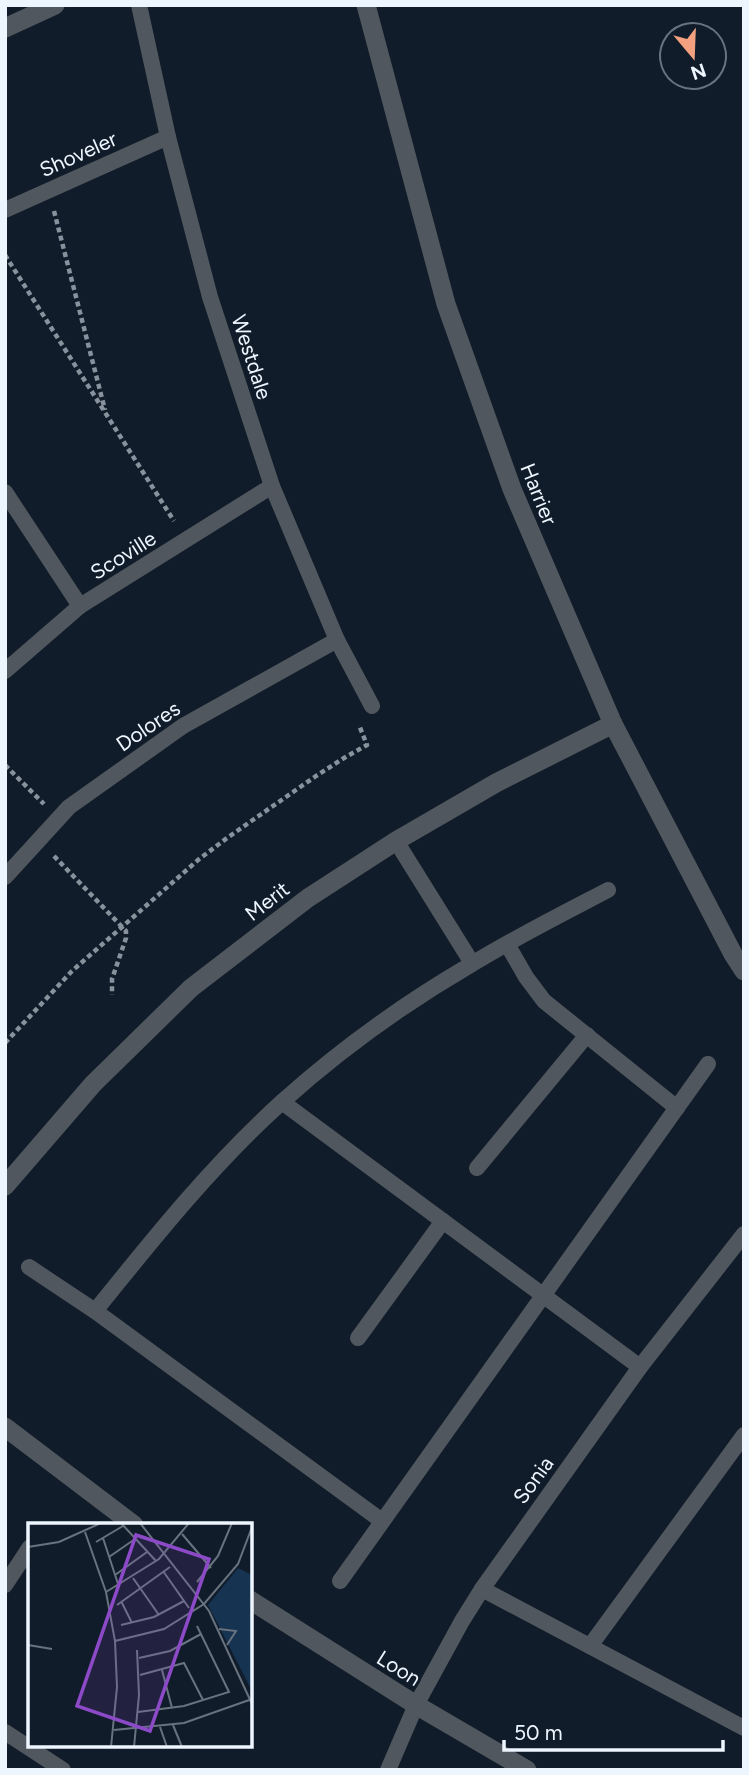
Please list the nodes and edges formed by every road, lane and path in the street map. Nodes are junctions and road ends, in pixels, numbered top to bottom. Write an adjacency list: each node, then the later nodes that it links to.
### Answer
1 (55, 5): 4 (street)
2 (139, 5): 5 (lane, Westdale)
3 (366, 5): 17 (street, Harrier)
4 (5, 28)
5 (169, 137): 6 (lane, Shoveler); 10 (lane, Westdale)
6 (49, 190): 7 (lane, Shoveler); 9 (path)
7 (5, 209)
8 (5, 255): 9 (path)
9 (106, 414): 12 (path)
10 (272, 486): 12 (lane, Scoville); 14 (lane, Westdale)
11 (5, 492): 13 (lane)
12 (186, 540): 13 (lane, Scoville)
13 (80, 606): 15 (lane, Scoville)
14 (337, 640): 16 (lane, Westdale); 19 (lane, Dolores)
15 (5, 671)
16 (372, 706): 24 (path)
17 (613, 724): 21 (street, Merit); 27 (street, Harrier)
18 (5, 765): 19 (path)
19 (58, 818): 20 (lane, Dolores)
20 (38, 841): 22 (lane, Dolores); 24 (path)
21 (396, 841): 26 (lane); 35 (street, Merit)
22 (5, 877)
23 (608, 890): 25 (lane)
24 (122, 926): 28 (path); 30 (path)
25 (507, 944): 26 (lane); 29 (lane)
26 (472, 963): 32 (lane)
27 (744, 971)
28 (112, 995)
29 (587, 1035): 33 (lane); 34 (lane)
30 (5, 1043)
31 (708, 1064): 33 (lane)
32 (282, 1102): 36 (lane); 40 (lane)
33 (677, 1108): 39 (lane)
34 (477, 1168)
35 (5, 1186)
36 (443, 1221): 39 (lane); 41 (lane)
37 (744, 1234): 42 (lane, Sonia)
38 (29, 1268): 40 (lane)
39 (544, 1295): 42 (lane); 45 (lane)
40 (95, 1311): 45 (lane)
41 (358, 1338)
42 (640, 1367): 50 (lane, Sonia)
43 (5, 1427): 46 (street)
44 (744, 1436): 52 (lane)
45 (382, 1521): 48 (lane)
46 (131, 1523)
47 (28, 1550): 49 (lane)
48 (340, 1581)
49 (5, 1585)
50 (481, 1589): 52 (lane); 53 (lane, Sonia)
51 (252, 1601): 53 (street, Loon)
52 (590, 1646): 54 (lane)
53 (416, 1705): 57 (lane, Sonia); 58 (street, Loon)
54 (744, 1728)
55 (5, 1732): 56 (lane)
56 (63, 1770)
57 (388, 1770)
58 (527, 1770)

